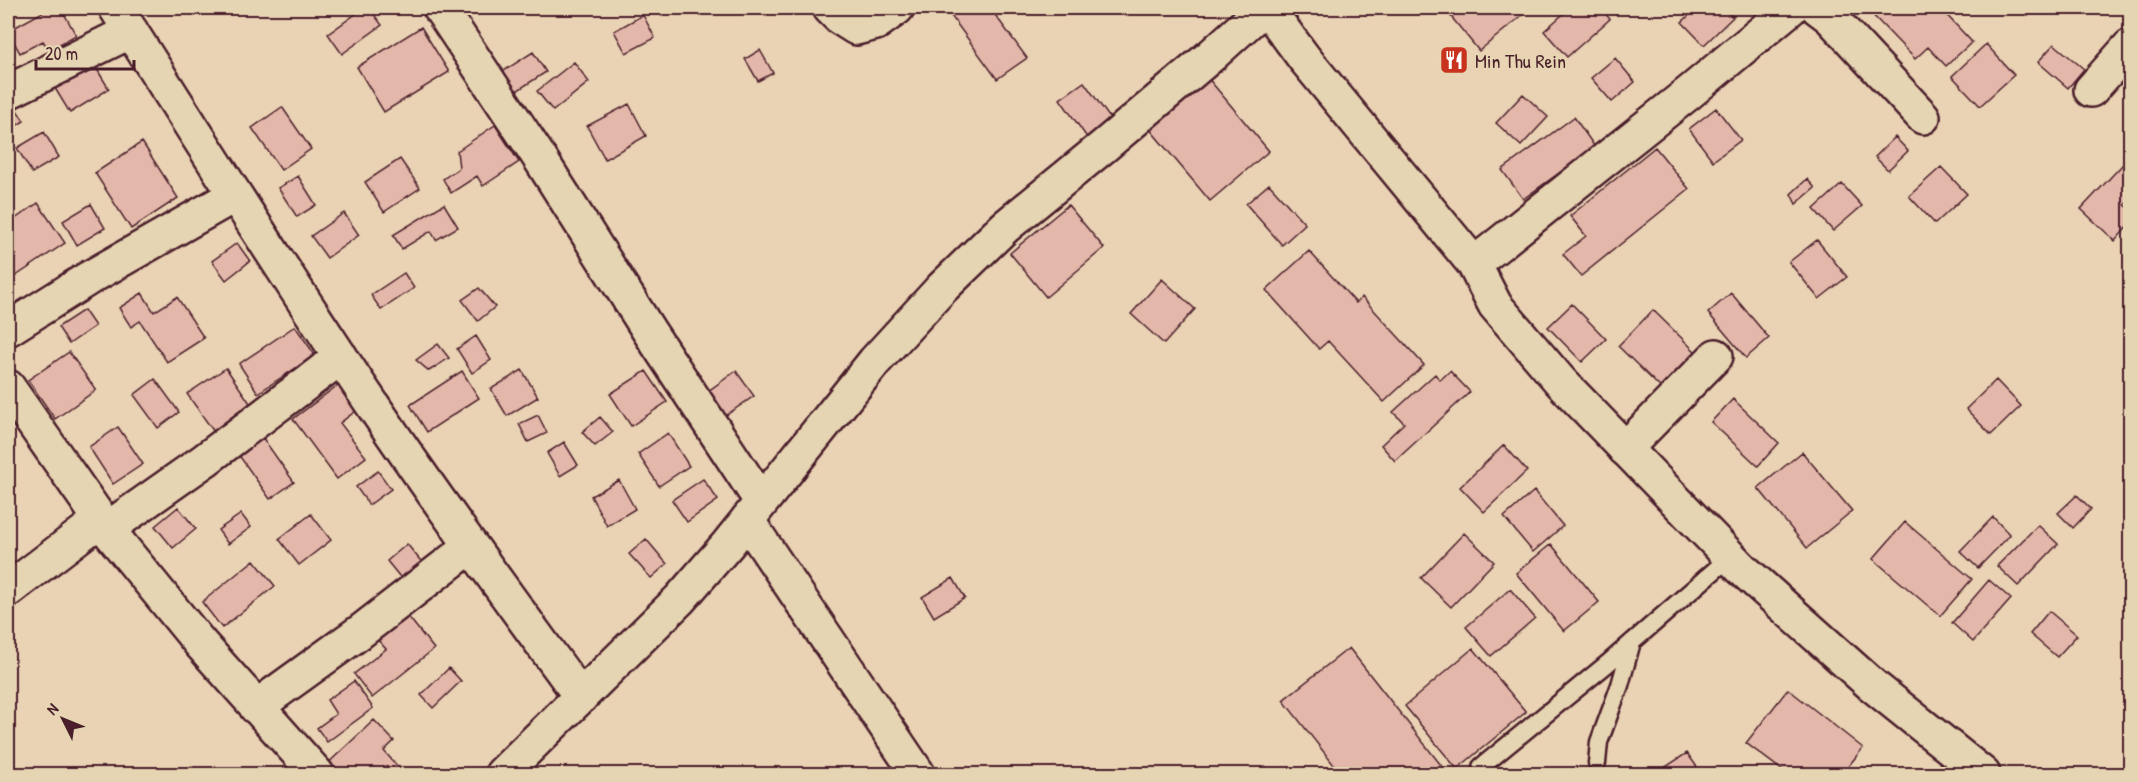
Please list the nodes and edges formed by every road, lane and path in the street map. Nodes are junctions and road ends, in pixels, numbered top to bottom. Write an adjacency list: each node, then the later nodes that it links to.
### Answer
1 (440, 8): 19 (street)
2 (830, 8): 3 (street)
3 (897, 8)
4 (1265, 8): 13 (street); 19 (street)
5 (1791, 8): 13 (street)
6 (1818, 8): 11 (street)
7 (124, 19): 10 (street); 12 (street)
8 (2130, 46): 9 (street)
9 (2091, 90)
10 (8, 92)
11 (1923, 117)
12 (235, 195): 14 (street); 16 (street)
13 (1474, 264): 18 (street)
14 (8, 329)
15 (1716, 356): 18 (street)
16 (341, 357): 20 (street); 21 (street)
17 (8, 387): 20 (street)
18 (1625, 449): 22 (street)
19 (754, 511): 25 (street); 32 (street)
20 (104, 525): 23 (street); 26 (street)
21 (471, 546): 25 (street); 26 (street)
22 (1730, 557): 24 (lane); 29 (street)
23 (8, 590)
24 (1632, 641): 27 (lane); 28 (lane)
25 (581, 697): 31 (street)
26 (256, 707): 30 (street)
27 (1597, 763)
28 (1481, 767)
29 (1979, 773)
30 (317, 774)
31 (502, 774)
32 (918, 774)

